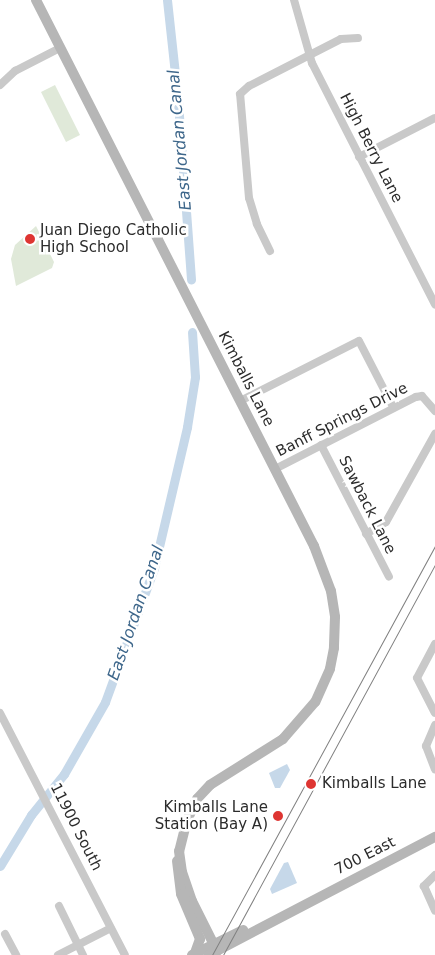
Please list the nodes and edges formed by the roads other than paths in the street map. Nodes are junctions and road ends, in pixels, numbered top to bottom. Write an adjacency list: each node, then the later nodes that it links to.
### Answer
1 (36, 0): 4 (street, Kimballs Lane)
2 (294, 0): 5 (street, High Berry Lane)
3 (358, 38): 5 (street)
4 (60, 48): 6 (street); 11 (street, Kimballs Lane)
5 (309, 55): 8 (street, High Berry Lane); 9 (street)
6 (0, 85)
7 (435, 118): 8 (street)
8 (359, 157): 10 (street, High Berry Lane)
9 (270, 251)
10 (435, 304)
11 (240, 400): 12 (street); 16 (street, Kimballs Lane)
12 (393, 408): 13 (street, Banff Springs Drive); 15 (street, Banff Springs Drive)
13 (435, 412)
14 (435, 434): 17 (street)
15 (321, 445): 16 (street, Banff Springs Drive); 17 (street, Sawback Lane)
16 (275, 469): 25 (street, Kimballs Lane)
17 (366, 534): 18 (street, Sawback Lane)
18 (389, 577)
19 (435, 644): 21 (street)
20 (0, 713): 29 (street, 11900 South)
21 (435, 713)
22 (435, 725): 23 (street)
23 (435, 769)
24 (435, 837): 32 (street, 700 East)
25 (180, 851): 32 (street, Kimballs Lane); 33 (street)
26 (435, 875): 28 (street)
27 (59, 906): 31 (street)
28 (435, 911)
29 (111, 928): 31 (street); 37 (street, 11900 South)
30 (5, 934): 34 (street)
31 (78, 945): 35 (street); 36 (street)
32 (216, 948): 33 (street, 700 East)
33 (194, 954)
34 (16, 955)
35 (58, 955)
36 (83, 955)
37 (125, 955)

